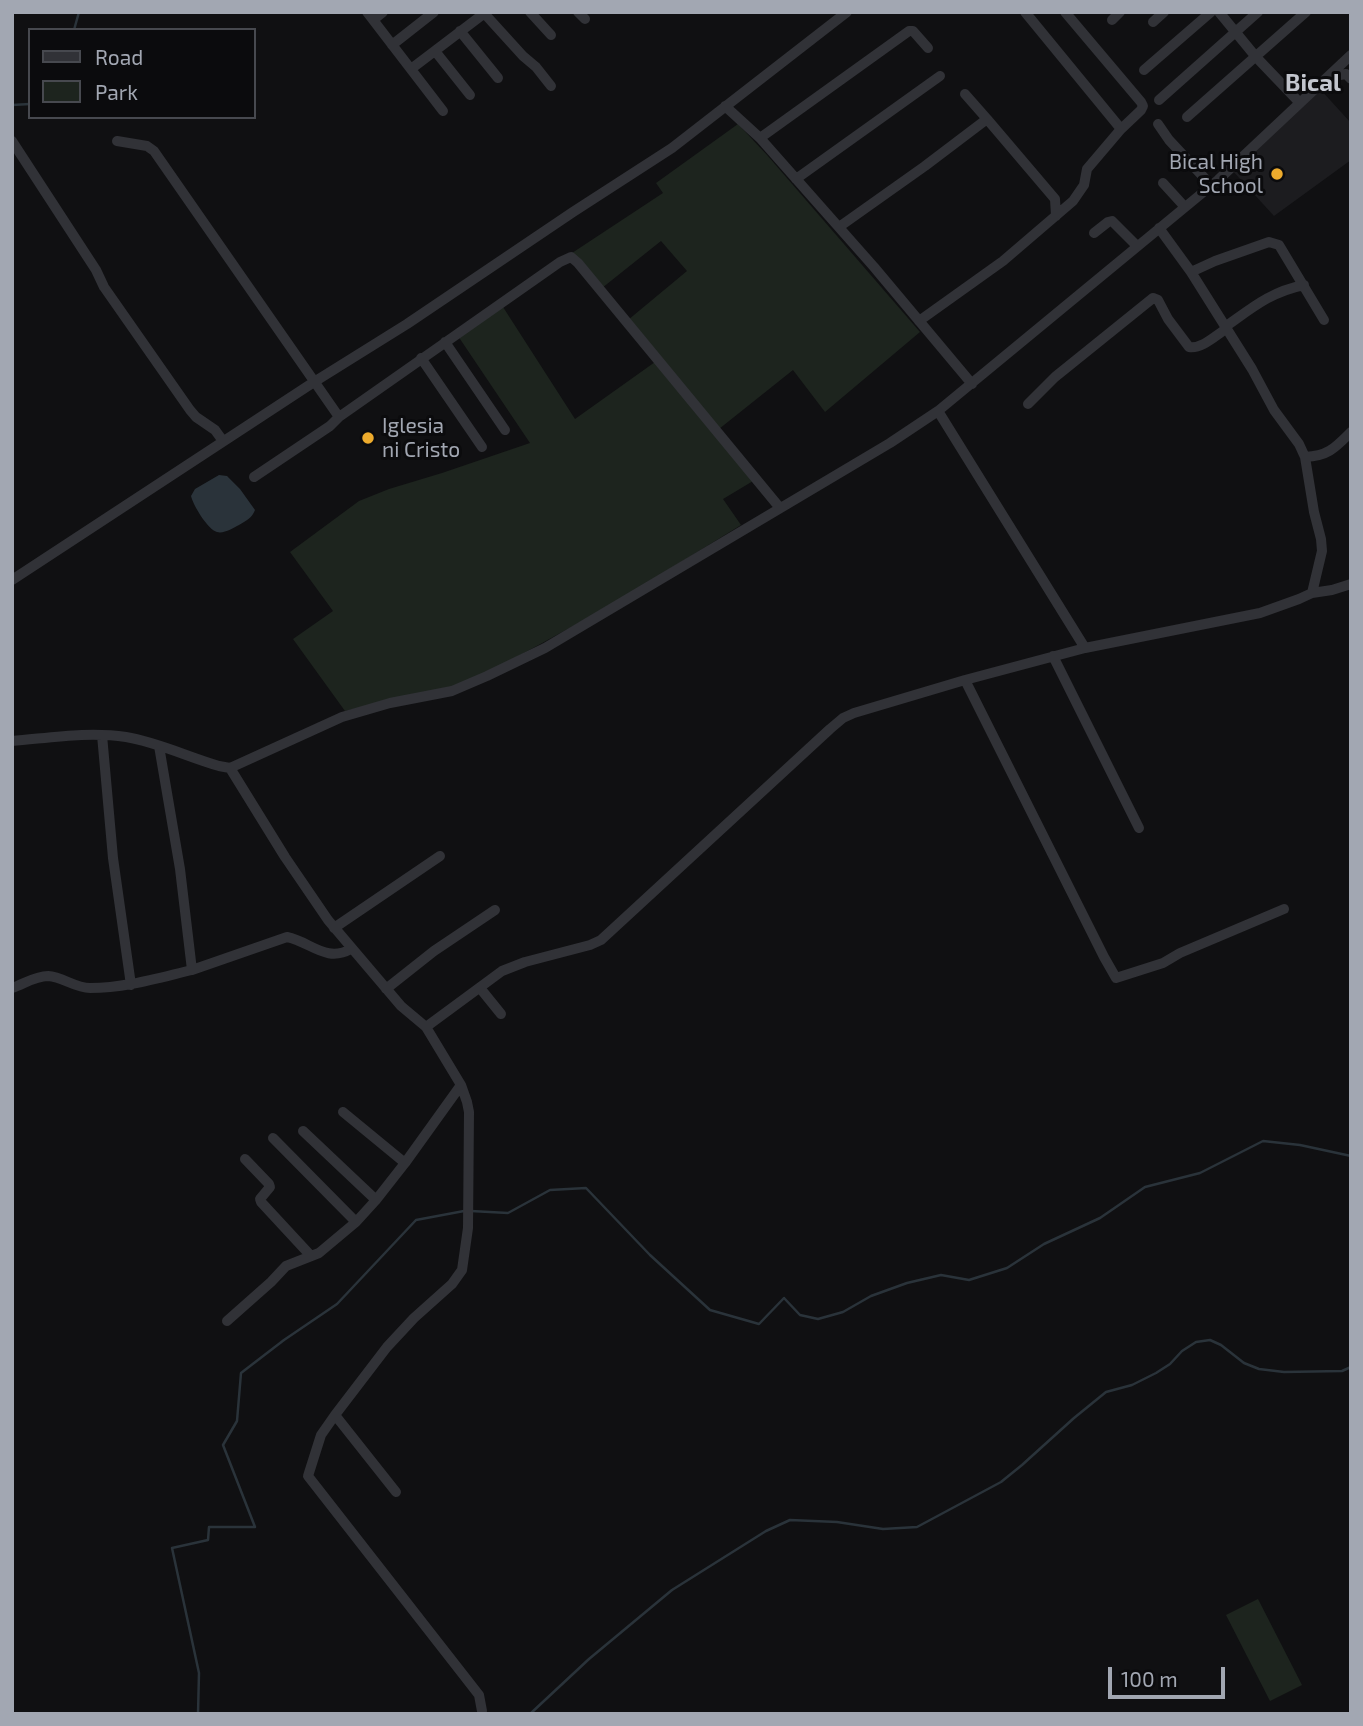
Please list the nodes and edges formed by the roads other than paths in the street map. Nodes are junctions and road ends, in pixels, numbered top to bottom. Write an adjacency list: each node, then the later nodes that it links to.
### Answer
1 (383, 12): 14 (street)
2 (433, 12): 20 (street)
3 (530, 12): 19 (street)
4 (847, 12): 36 (street)
5 (1025, 12): 41 (street)
6 (1065, 12): 41 (street)
7 (1121, 12): 15 (street)
8 (1164, 12): 16 (street)
9 (1211, 12): 27 (street)
10 (1219, 12): 18 (street)
11 (1258, 12): 18 (street)
12 (1306, 12): 24 (street)
13 (484, 13): 17 (street); 31 (street)
14 (370, 16): 20 (street)
15 (1112, 20)
16 (1153, 22)
17 (460, 31): 22 (street); 29 (street)
18 (1236, 32): 24 (street); 34 (street)
19 (551, 35)
20 (392, 45): 25 (street)
21 (928, 48): 42 (street)
22 (435, 51): 25 (street); 33 (street)
23 (1351, 55): 26 (street)
24 (1256, 57): 35 (street); 38 (street)
25 (411, 69): 37 (street)
26 (1335, 69): 30 (street); 35 (street)
27 (1144, 70)
28 (940, 76): 45 (street)
29 (498, 78)
30 (1351, 79)
31 (551, 86)
32 (965, 94): 39 (street)
33 (470, 95)
34 (1159, 100)
35 (1300, 103): 47 (street)
36 (725, 106): 42 (street); 61 (street)
37 (443, 111)
38 (1187, 117)
39 (987, 119): 49 (street); 50 (street)
40 (1158, 124): 47 (street)
41 (1121, 129): 49 (street)
42 (760, 138): 45 (street)
43 (12, 141): 68 (street)
44 (117, 142): 61 (street)
45 (796, 179): 50 (street)
46 (1163, 183): 48 (street)
47 (1212, 185): 48 (street)
48 (1184, 206): 51 (street)
49 (1056, 216): 57 (street)
50 (839, 228): 57 (street)
51 (1159, 228): 53 (street); 54 (street)
52 (1094, 233): 53 (street)
53 (1137, 246): 62 (street)
54 (1191, 272): 55 (street); 58 (street)
55 (1304, 285): 56 (street); 58 (street)
56 (1324, 320)
57 (919, 321): 62 (street)
58 (1225, 328): 63 (street); 70 (street)
59 (444, 342): 60 (street); 66 (street); 72 (street)
60 (421, 358): 65 (street); 69 (street)
61 (314, 382): 65 (street); 68 (street)
62 (972, 384): 64 (street)
63 (1028, 404)
64 (938, 411): 72 (street); 76 (street)
65 (339, 417): 71 (street)
66 (505, 430)
67 (1351, 432): 70 (street)
68 (223, 442): 73 (street)
69 (482, 447)
70 (1305, 457): 75 (street)
71 (254, 477)
72 (780, 508): 82 (street)
73 (12, 580)
74 (1351, 584): 75 (street)
75 (1312, 593): 76 (street)
76 (1085, 648): 77 (street)
77 (1053, 656): 78 (street); 83 (street)
78 (965, 680): 85 (street); 92 (street)
79 (103, 735): 80 (street); 81 (street); 90 (street)
80 (12, 741)
81 (159, 746): 82 (street); 89 (street)
82 (229, 768): 87 (street)
83 (1139, 828)
84 (440, 856): 87 (street)
85 (1284, 909)
86 (495, 910): 93 (street)
87 (334, 928): 88 (street)
88 (351, 948): 89 (street); 93 (street)
89 (192, 971): 90 (street)
90 (131, 985): 91 (street)
91 (12, 988)
92 (480, 988): 94 (street); 95 (street)
93 (386, 989): 95 (street)
94 (501, 1014)
95 (426, 1027): 96 (street)
96 (461, 1085): 101 (street); 106 (street)
97 (344, 1112): 101 (street)
98 (303, 1130): 102 (street)
99 (273, 1138): 103 (street)
100 (245, 1159): 104 (street)
101 (405, 1163): 102 (street)
102 (376, 1200): 103 (street)
103 (356, 1222): 104 (street)
104 (311, 1256): 105 (street)
105 (227, 1321)
106 (335, 1415): 107 (street); 108 (street)
107 (396, 1492)
108 (482, 1711)

